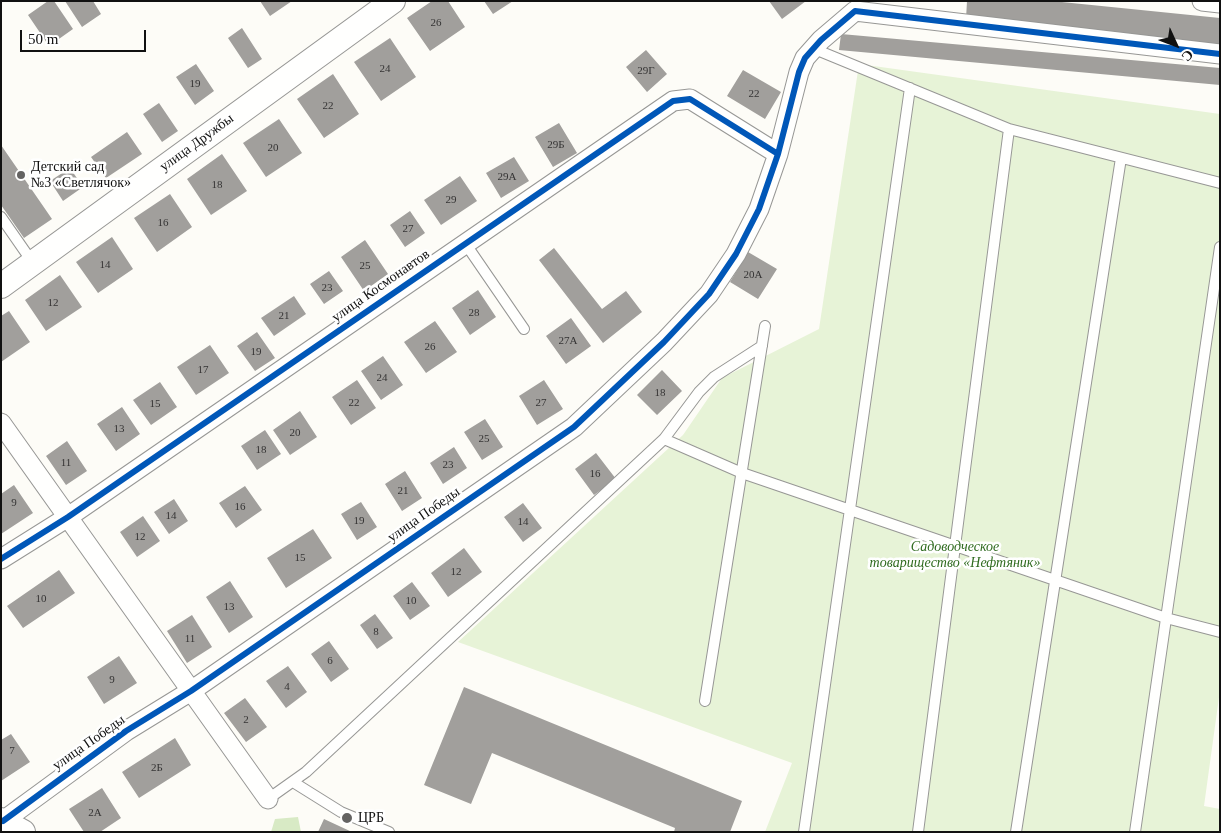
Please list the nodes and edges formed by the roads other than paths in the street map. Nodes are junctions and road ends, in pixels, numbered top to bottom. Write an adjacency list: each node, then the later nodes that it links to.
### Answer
1 (393, 1): 15 (street, улица Дружбы)
2 (1202, 1): 3 (street)
3 (1220, 3)
4 (861, 6): 5 (street); 6 (street)
5 (812, 48): 7 (lane); 9 (street, улица Победы)
6 (1220, 54)
7 (910, 88): 8 (lane); 23 (lane)
8 (1009, 128): 10 (lane); 25 (lane)
9 (778, 154): 13 (street, улица Космонавтов); 30 (street, улица Победы)
10 (1122, 158): 11 (lane); 27 (lane)
11 (1220, 183)
12 (1, 217): 15 (lane)
13 (465, 243): 18 (lane); 24 (street, улица Космонавтов)
14 (1220, 247): 28 (lane)
15 (33, 263): 16 (street, улица Дружбы)
16 (1, 286)
17 (765, 326): 19 (lane)
18 (524, 330)
19 (762, 346): 21 (lane); 22 (lane)
20 (1, 423): 24 (street)
21 (664, 439): 22 (lane); 32 (lane)
22 (742, 473): 23 (lane); 31 (lane)
23 (850, 509): 25 (lane); 36 (lane)
24 (68, 517): 26 (street, улица Космонавтов); 30 (street)
25 (955, 546): 27 (lane); 37 (lane)
26 (1, 559)
27 (1056, 580): 28 (lane); 38 (lane)
28 (1166, 618): 29 (lane); 39 (lane)
29 (1220, 632)
30 (191, 691): 33 (street); 34 (street, улица Победы)
31 (705, 701)
32 (293, 782): 33 (lane); 35 (lane)
33 (268, 799)
34 (9, 824)
35 (387, 831)
36 (804, 832)
37 (918, 832)
38 (1016, 832)
39 (1135, 832)

